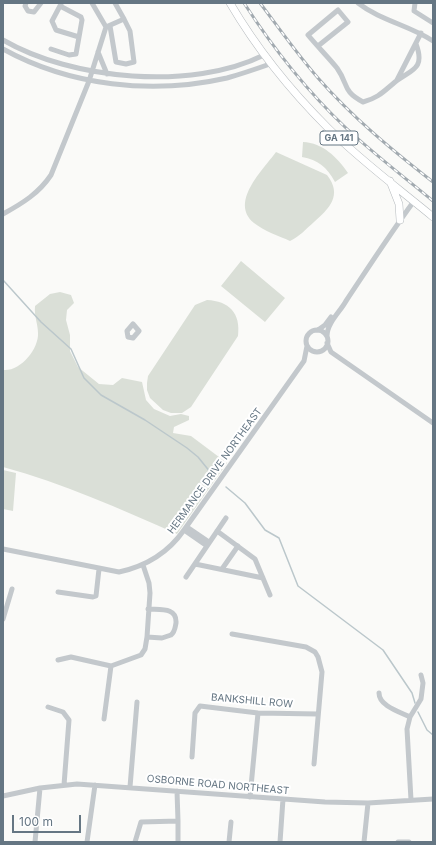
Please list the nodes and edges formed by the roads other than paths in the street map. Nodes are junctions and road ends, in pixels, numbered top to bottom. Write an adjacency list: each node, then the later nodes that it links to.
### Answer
1 (26, 3): 2 (street)
2 (41, 3)
3 (92, 3): 11 (street)
4 (115, 3): 9 (street)
5 (230, 3): 21 (highway, GA 141)
6 (358, 3): 12 (street)
7 (415, 3): 10 (street)
8 (61, 4): 13 (street); 13 (street)
9 (124, 19): 11 (street); 11 (street)
10 (433, 22)
11 (108, 26): 20 (street)
12 (422, 33): 15 (street); 17 (street)
13 (79, 37): 19 (street)
14 (3, 40): 25 (street)
15 (433, 41)
16 (318, 46): 16 (street); 27 (street)
17 (415, 46): 27 (street); 27 (street)
18 (3, 49): 28 (street)
19 (51, 49)
20 (98, 52): 22 (street); 24 (street)
21 (264, 55): 23 (highway, GA 141); 26 (street)
22 (94, 64): 24 (street); 25 (street)
23 (270, 64): 28 (street); 29 (highway, GA 141)
24 (104, 66): 26 (street)
25 (92, 72): 26 (street); 28 (street)
26 (107, 74)
27 (398, 78)
28 (89, 81): 31 (street)
29 (390, 181): 30 (highway, GA 141); 33 (highway)
30 (414, 201): 32 (highway, GA 141); 33 (street, HERMANCE DRIVE NORTHEAST)
31 (3, 214)
32 (433, 216)
33 (400, 220): 34 (street, HERMANCE DRIVE NORTHEAST)
34 (350, 294): 35 (street, HERMANCE DRIVE NORTHEAST); 36 (street, HERMANCE DRIVE NORTHEAST)
35 (318, 330): 36 (street); 38 (street, HERMANCE DRIVE NORTHEAST)
36 (327, 336): 37 (street, HERMANCE DRIVE NORTHEAST)
37 (327, 343): 39 (street); 41 (street)
38 (307, 346): 40 (street); 42 (street, HERMANCE DRIVE NORTHEAST)
39 (323, 349): 40 (street, HERMANCE DRIVE NORTHEAST); 41 (street)
40 (313, 351): 42 (street, HERMANCE DRIVE NORTHEAST)
41 (331, 352): 43 (street)
42 (305, 358): 45 (street, HERMANCE DRIVE NORTHEAST)
43 (433, 423)
44 (226, 518): 46 (street)
45 (185, 529): 47 (street); 51 (street, HERMANCE DRIVE NORTHEAST)
46 (217, 531): 47 (street); 48 (street)
47 (208, 544): 50 (street)
48 (238, 546): 53 (street); 55 (street)
49 (3, 549): 52 (street, HERMANCE DRIVE NORTHEAST)
50 (194, 564): 53 (street); 54 (street)
51 (143, 565): 52 (street, HERMANCE DRIVE NORTHEAST); 59 (street)
52 (99, 569): 57 (street)
53 (222, 570): 55 (street)
54 (186, 577)
55 (264, 578): 58 (street)
56 (12, 589): 60 (street)
57 (58, 592)
58 (270, 595)
59 (148, 608): 62 (street); 62 (street)
60 (3, 619)
61 (232, 634): 70 (street)
62 (147, 637): 64 (street)
63 (58, 660): 64 (street)
64 (111, 666): 72 (street)
65 (421, 675): 71 (street)
66 (379, 693): 71 (street)
67 (137, 702): 77 (street)
68 (48, 707): 75 (street)
69 (258, 712): 70 (street, BANKSHILL ROW); 73 (street, BANKSHILL ROW); 81 (street)
70 (318, 714): 74 (street)
71 (410, 717): 84 (street)
72 (104, 719)
73 (192, 757)
74 (314, 764)
75 (64, 785): 76 (street, OSBORNE ROAD NORTHEAST); 78 (street, OSBORNE ROAD NORTHEAST)
76 (95, 785): 77 (street, OSBORNE ROAD NORTHEAST); 89 (street)
77 (130, 787): 79 (street, OSBORNE ROAD NORTHEAST)
78 (40, 788): 80 (street, OSBORNE ROAD NORTHEAST); 88 (street)
79 (178, 791): 81 (street, OSBORNE ROAD NORTHEAST); 86 (street)
80 (3, 796)
81 (250, 797): 82 (street, OSBORNE ROAD NORTHEAST)
82 (283, 799): 85 (street, OSBORNE ROAD NORTHEAST); 93 (street)
83 (433, 799): 84 (street, OSBORNE ROAD NORTHEAST)
84 (411, 800): 85 (street, OSBORNE ROAD NORTHEAST)
85 (368, 803): 94 (street)
86 (178, 821): 90 (street); 91 (street)
87 (231, 822): 92 (street)
88 (36, 842)
89 (87, 842)
90 (135, 842)
91 (178, 842)
92 (229, 842)
93 (280, 842)
94 (364, 842)
95 (398, 842): 96 (street)
96 (409, 842)

